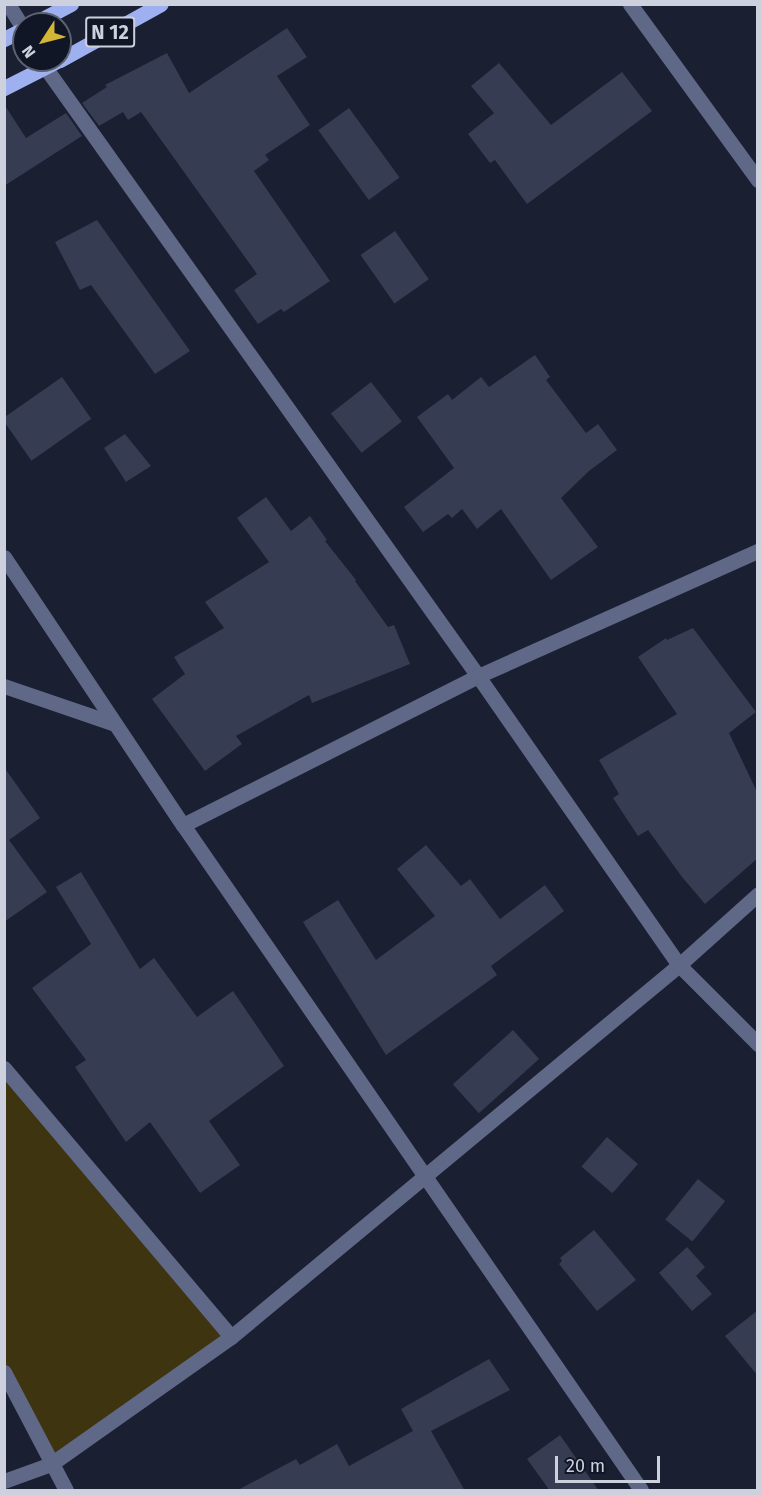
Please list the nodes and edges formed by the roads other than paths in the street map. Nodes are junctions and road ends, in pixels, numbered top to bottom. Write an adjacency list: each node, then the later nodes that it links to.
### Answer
1 (71, 4): 4 (main road, N 12)
2 (161, 4): 5 (main road, N 12)
3 (630, 4): 9 (street)
4 (56, 12)
5 (72, 53)
6 (30, 72): 8 (main road, N 12)
7 (49, 72): 12 (street)
8 (4, 88)
9 (758, 180)
10 (758, 551): 12 (street)
11 (4, 557): 14 (street)
12 (478, 676): 15 (street); 17 (street)
13 (4, 686): 14 (street)
14 (116, 724): 15 (street)
15 (183, 825): 20 (street)
16 (758, 894): 17 (street)
17 (679, 964): 18 (street); 20 (street)
18 (758, 1044)
19 (4, 1068): 21 (street)
20 (426, 1177): 21 (street); 26 (street)
21 (231, 1338): 23 (street)
22 (4, 1372): 23 (street)
23 (51, 1464): 24 (street); 25 (street)
24 (4, 1481)
25 (66, 1491)
26 (641, 1491)

